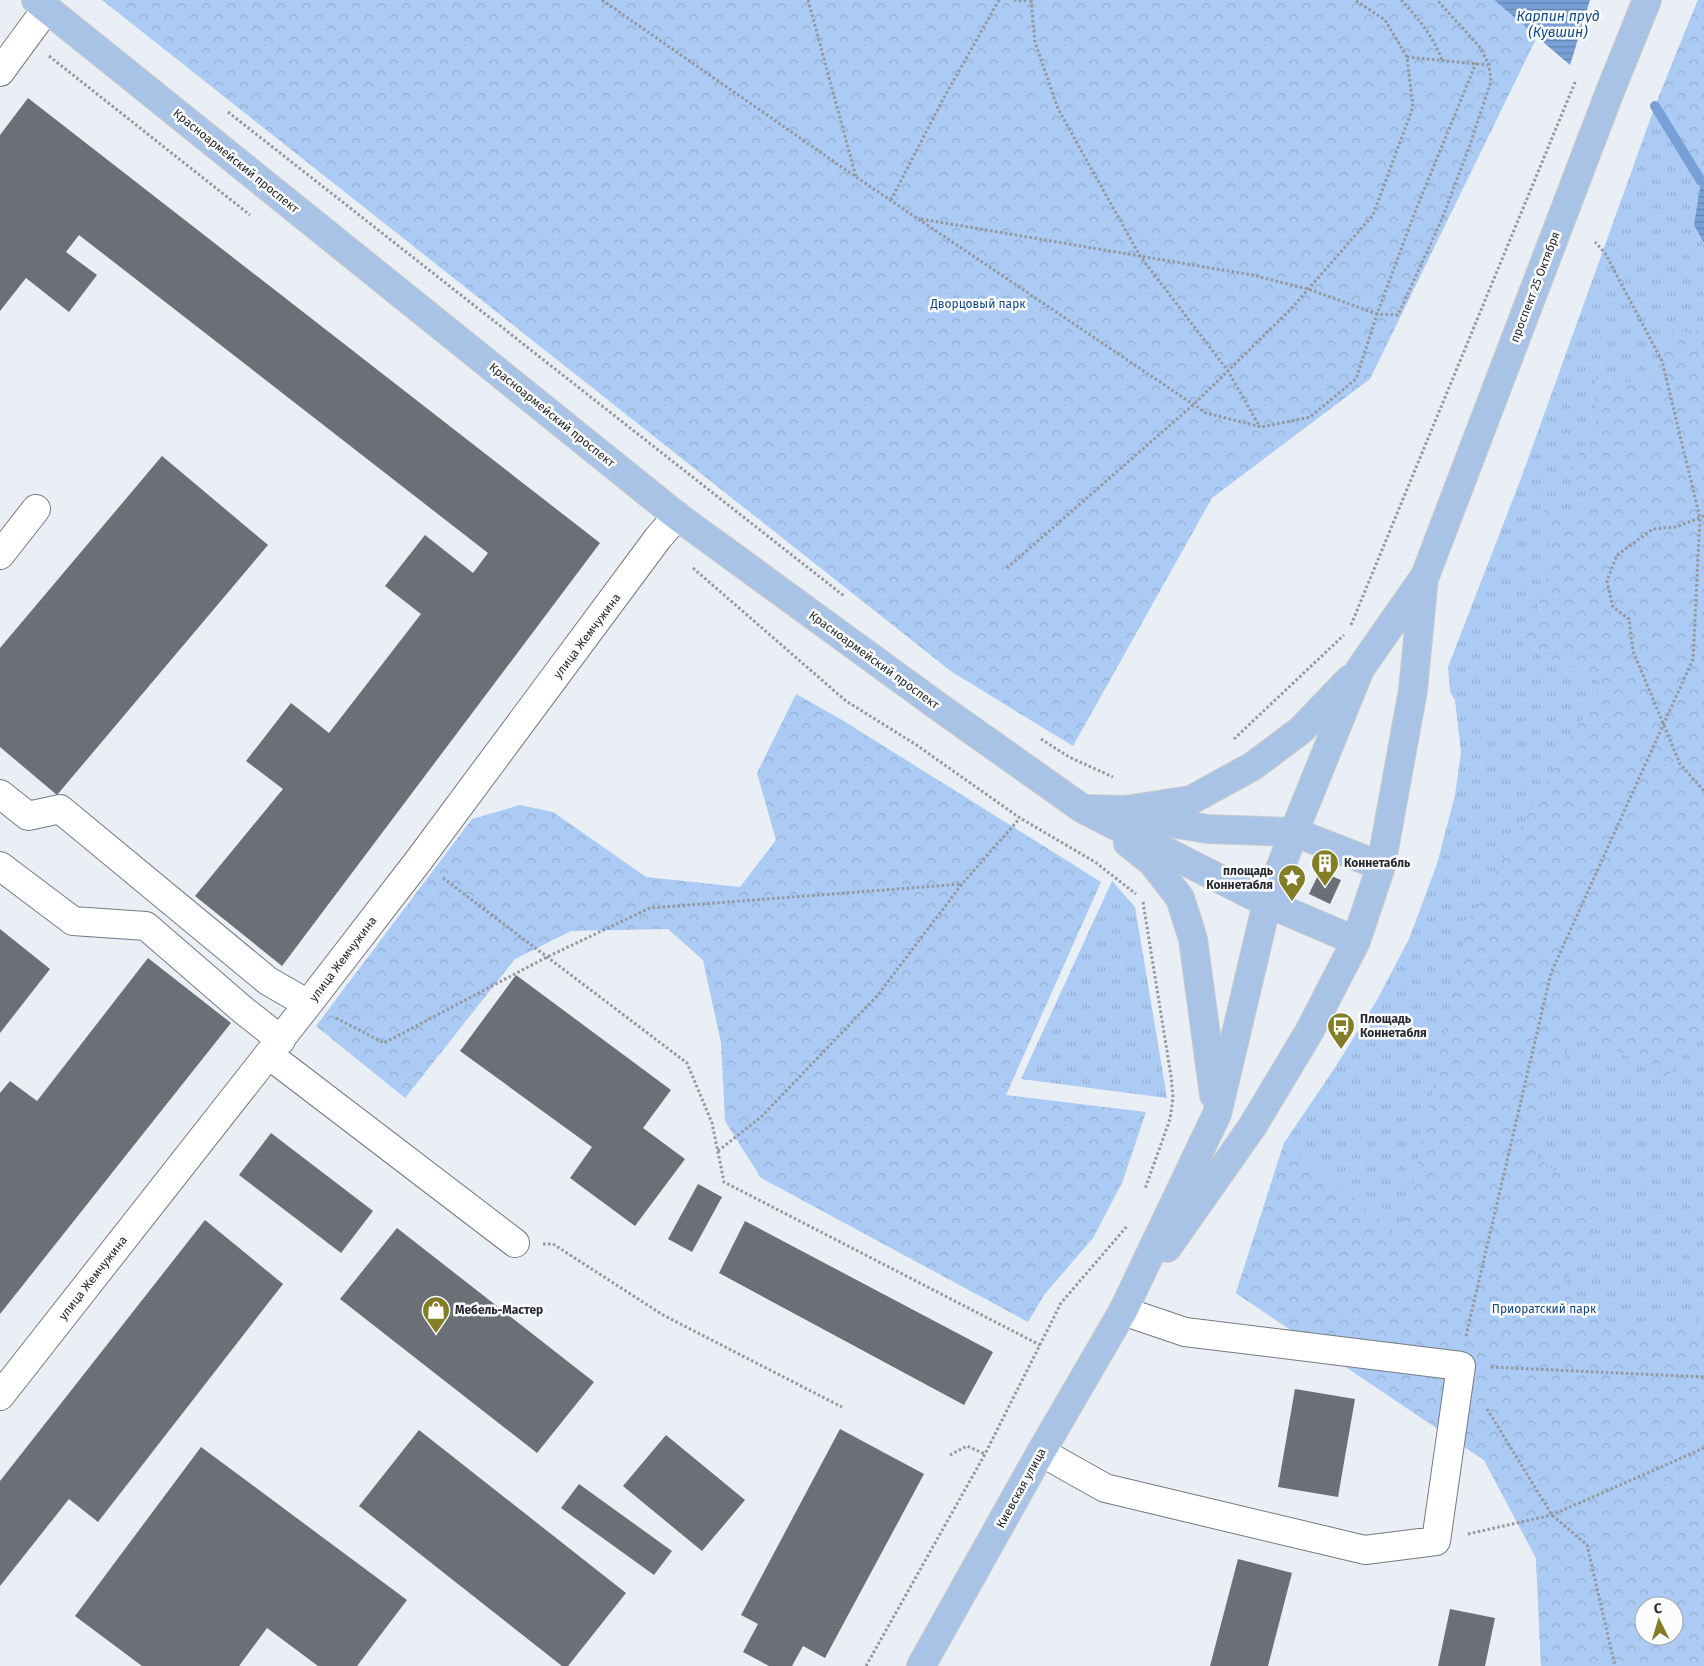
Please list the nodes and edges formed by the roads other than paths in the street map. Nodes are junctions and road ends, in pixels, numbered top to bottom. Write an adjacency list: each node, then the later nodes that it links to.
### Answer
1 (1647, 0): 7 (main road, проспект 25 Октября)
2 (42, 4): 3 (street); 5 (main road, Красноармейский проспект)
3 (0, 72)
4 (36, 509): 6 (street)
5 (677, 516): 10 (main road, Красноармейский проспект); 16 (street, улица Жемчужина)
6 (0, 555)
7 (1425, 576): 8 (main road); 13 (main road)
8 (1360, 669): 10 (main road); 11 (main road)
9 (0, 794): 16 (street)
10 (1083, 809): 11 (main road, Красноармейский проспект); 14 (main road, Красноармейский проспект); 18 (main road)
11 (1294, 832): 13 (main road, Красноармейский проспект); 14 (main road)
12 (0, 866): 17 (street)
13 (1381, 866): 15 (main road)
14 (1268, 903): 15 (main road, Красноармейский проспект); 18 (main road)
15 (1356, 941): 20 (main road)
16 (308, 1004): 17 (street, улица Жемчужина)
17 (275, 1047): 19 (street); 21 (street, улица Жемчужина)
18 (1216, 1114): 20 (main road)
19 (515, 1243)
20 (1123, 1311): 22 (main road, Киевская улица); 22 (street)
21 (0, 1396)
22 (1041, 1452): 23 (main road, Киевская улица)
23 (921, 1666)

